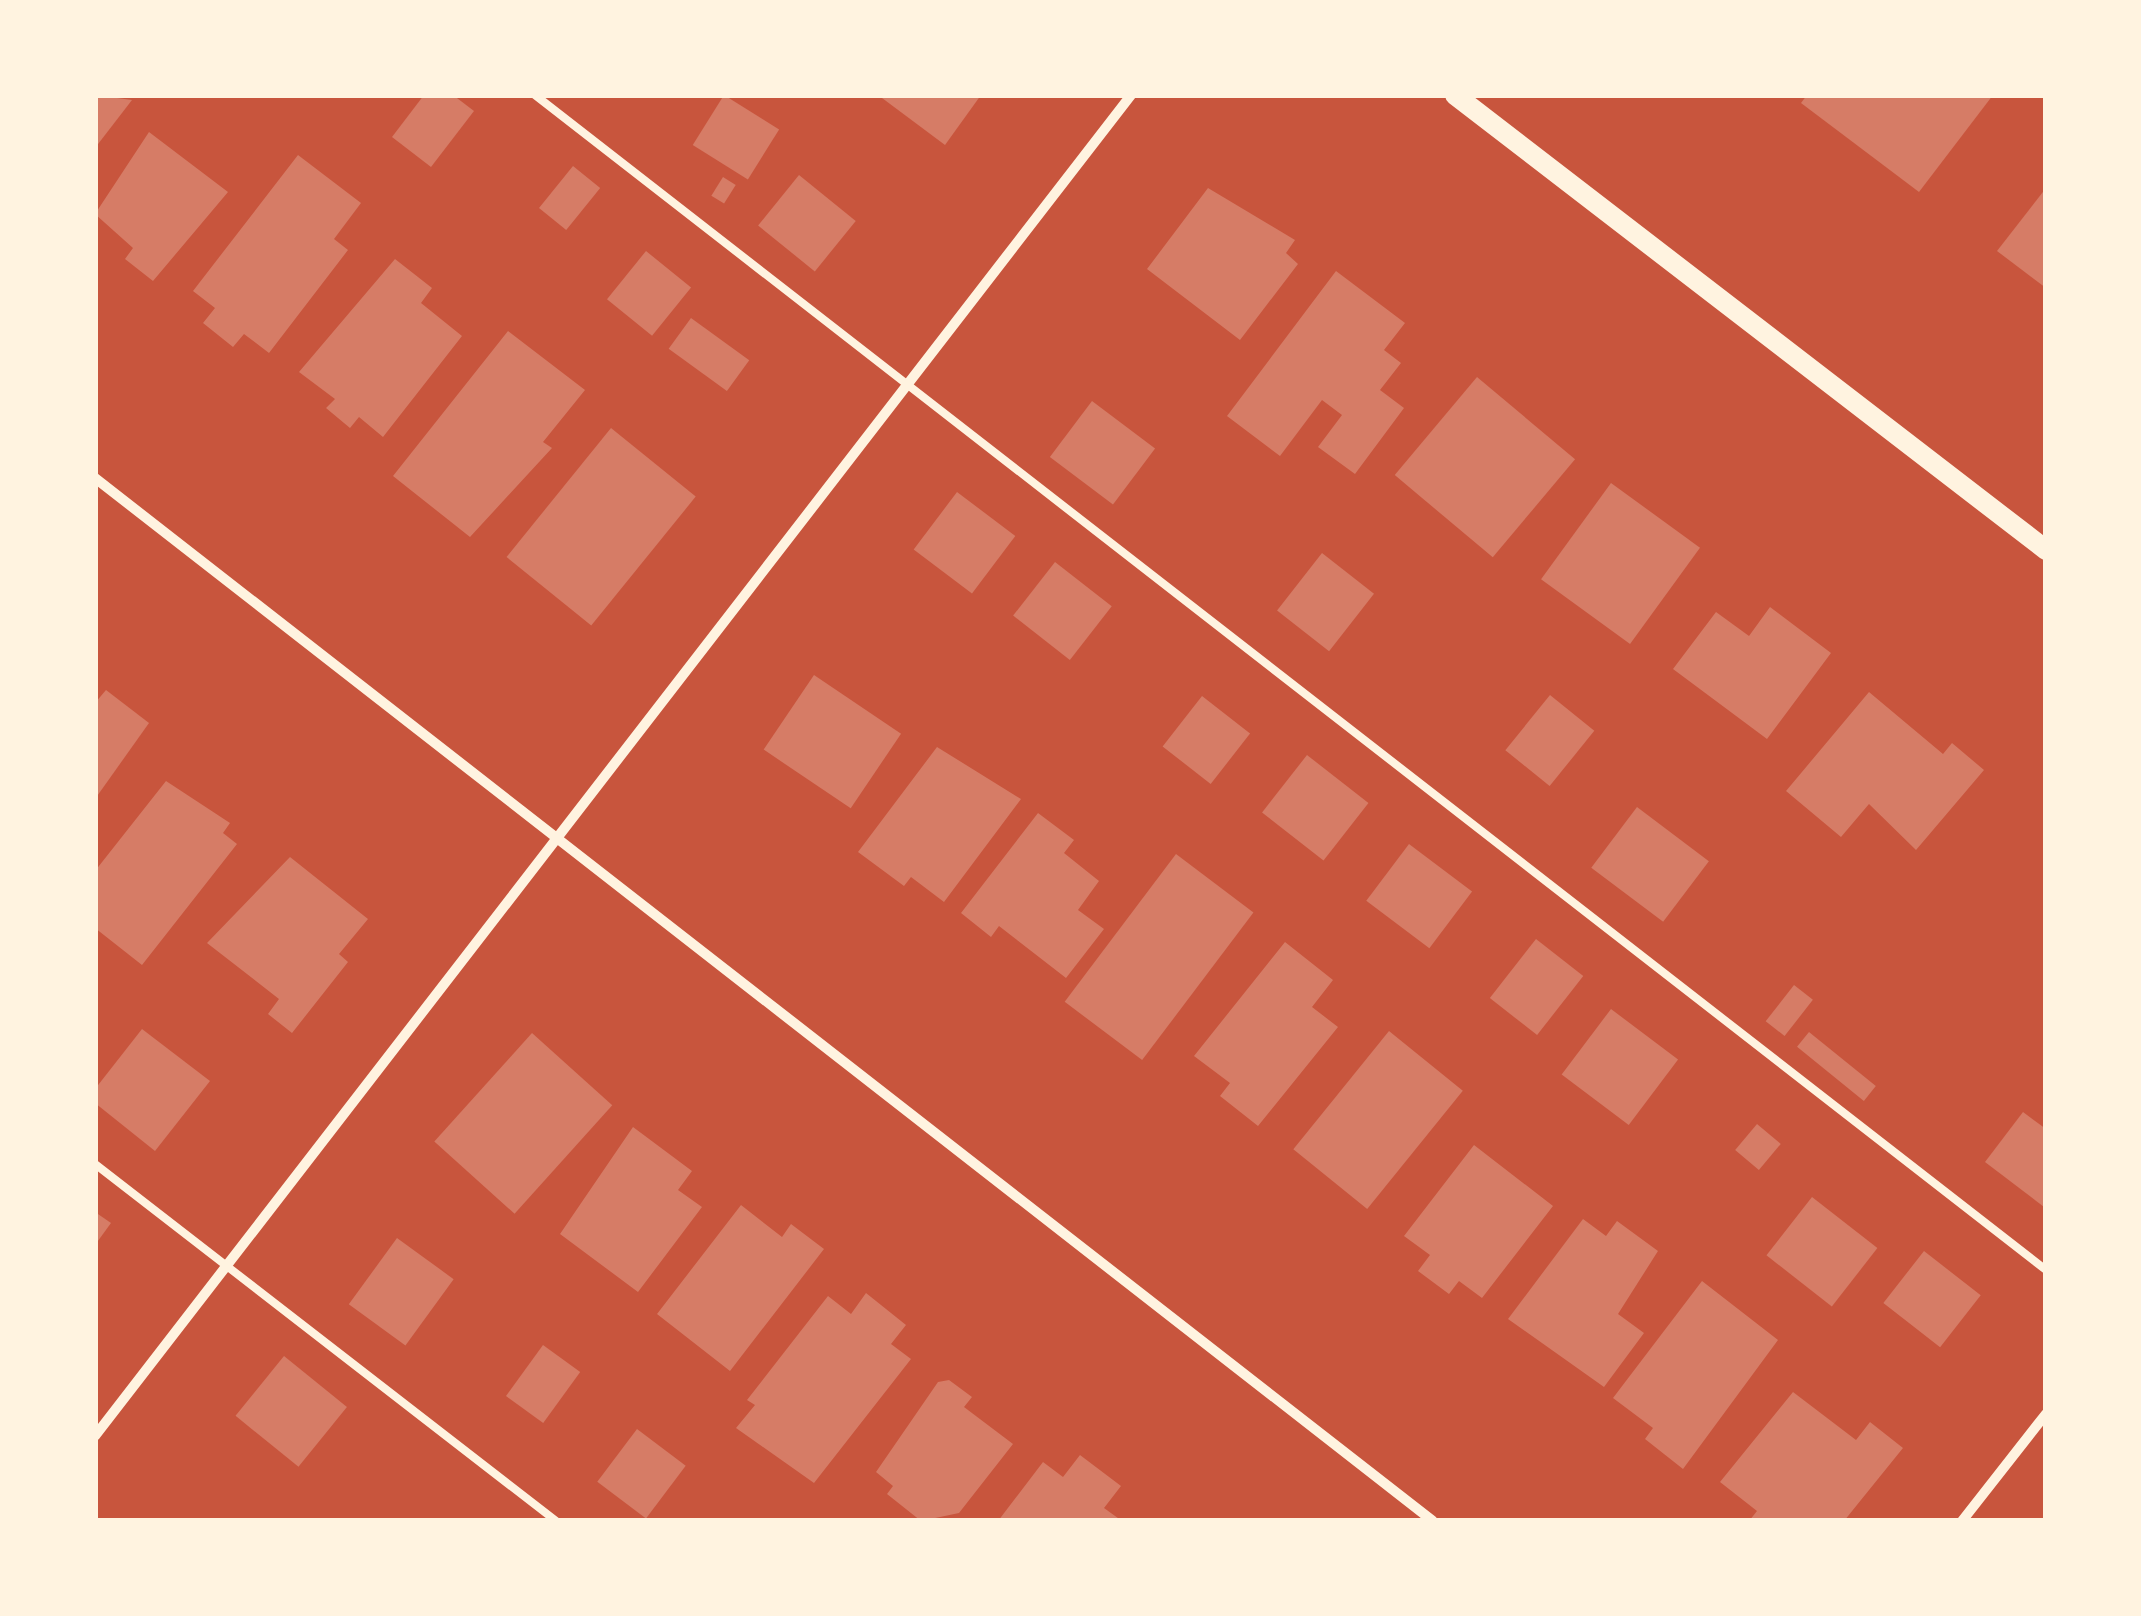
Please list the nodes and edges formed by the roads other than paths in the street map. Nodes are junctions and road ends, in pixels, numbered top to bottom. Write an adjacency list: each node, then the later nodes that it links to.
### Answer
1 (534, 95): 4 (lane)
2 (1131, 95): 4 (street)
3 (1455, 95): 6 (main road)
4 (905, 386): 7 (street); 10 (lane)
5 (95, 478): 7 (street)
6 (2046, 550)
7 (556, 837): 9 (street); 14 (street)
8 (95, 1164): 9 (lane)
9 (226, 1265): 12 (street); 13 (lane)
10 (2046, 1270)
11 (2046, 1414): 15 (street)
12 (95, 1436)
13 (556, 1521)
14 (1433, 1521)
15 (1962, 1521)

